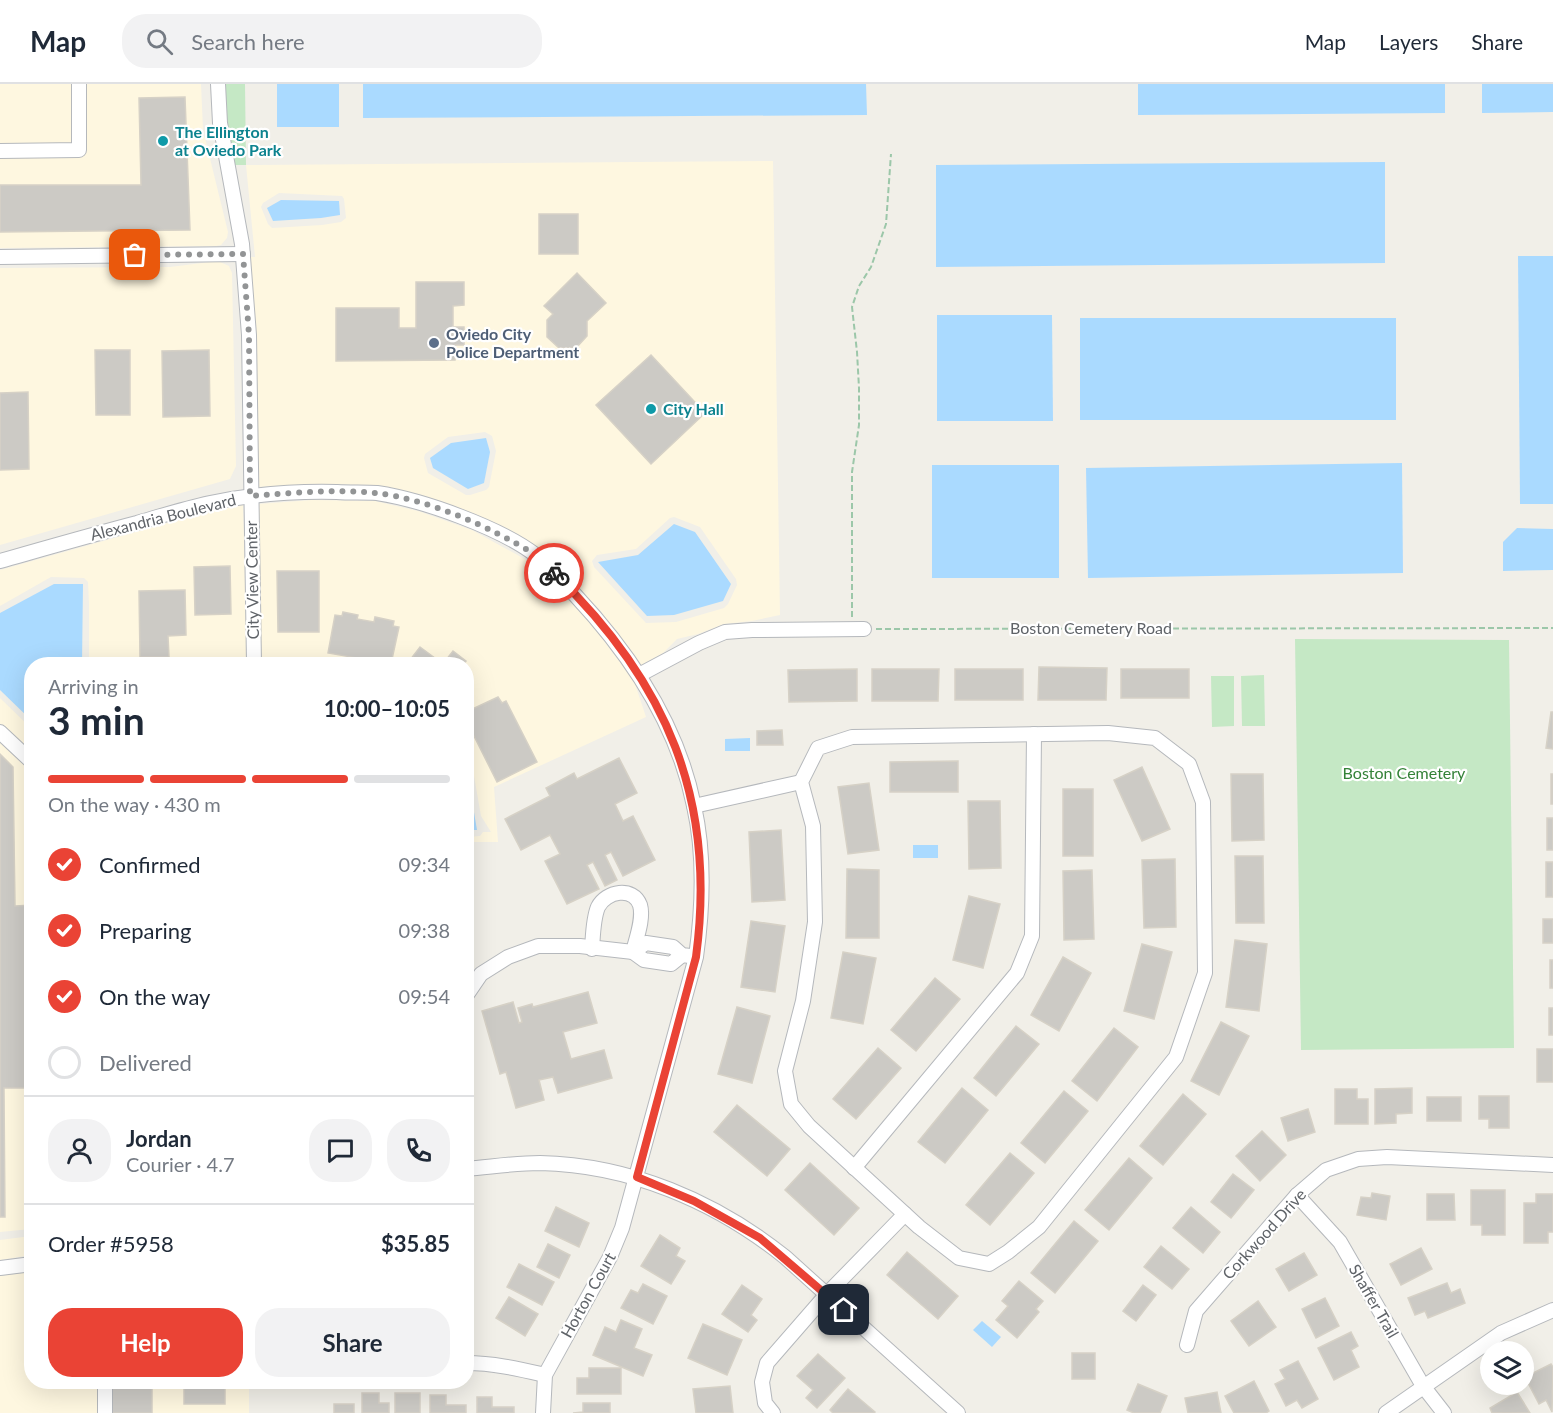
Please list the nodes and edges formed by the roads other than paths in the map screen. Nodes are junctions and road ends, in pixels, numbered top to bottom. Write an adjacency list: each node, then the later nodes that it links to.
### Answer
1 (79, 84): 3 (street)
2 (218, 84): 4 (street, City View Center)
3 (0, 151)
4 (243, 254): 5 (street); 6 (street, City View Center)
5 (0, 257)
6 (250, 496): 7 (street, Alexandria Boulevard); 9 (street, City View Center); 10 (street, Alexandria Boulevard)
7 (0, 561)
8 (858, 629): 10 (street)
9 (254, 657)
10 (639, 675): 15 (street, Alexandria Boulevard)
11 (0, 732): 13 (street)
12 (1034, 734): 14 (street); 21 (street); 25 (street)
13 (24, 754)
14 (801, 782): 15 (street); 21 (street)
15 (694, 806): 18 (street, Alexandria Boulevard)
16 (592, 949): 17 (street); 17 (street); 19 (street)
17 (633, 952): 18 (street)
18 (696, 957): 23 (street, Alexandria Boulevard)
19 (474, 985)
20 (1553, 1165): 24 (street, Corkwood Drive)
21 (854, 1168): 25 (street)
22 (474, 1169): 23 (street)
23 (637, 1177): 28 (street); 32 (street, Horton Court)
24 (1297, 1195): 30 (street, Corkwood Drive); 33 (street, Shaffer Trail)
25 (904, 1214): 28 (street)
26 (24, 1265): 27 (street)
27 (0, 1268)
28 (827, 1294): 37 (street); 38 (street)
29 (1553, 1310): 33 (street)
30 (1187, 1346)
31 (474, 1364): 32 (street)
32 (545, 1375): 36 (street, Horton Court)
33 (1423, 1386): 39 (street); 40 (street, Shaffer Trail)
34 (105, 1389): 35 (street)
35 (105, 1413)
36 (543, 1413)
37 (772, 1413)
38 (958, 1413)
39 (1386, 1413)
40 (1444, 1413)

